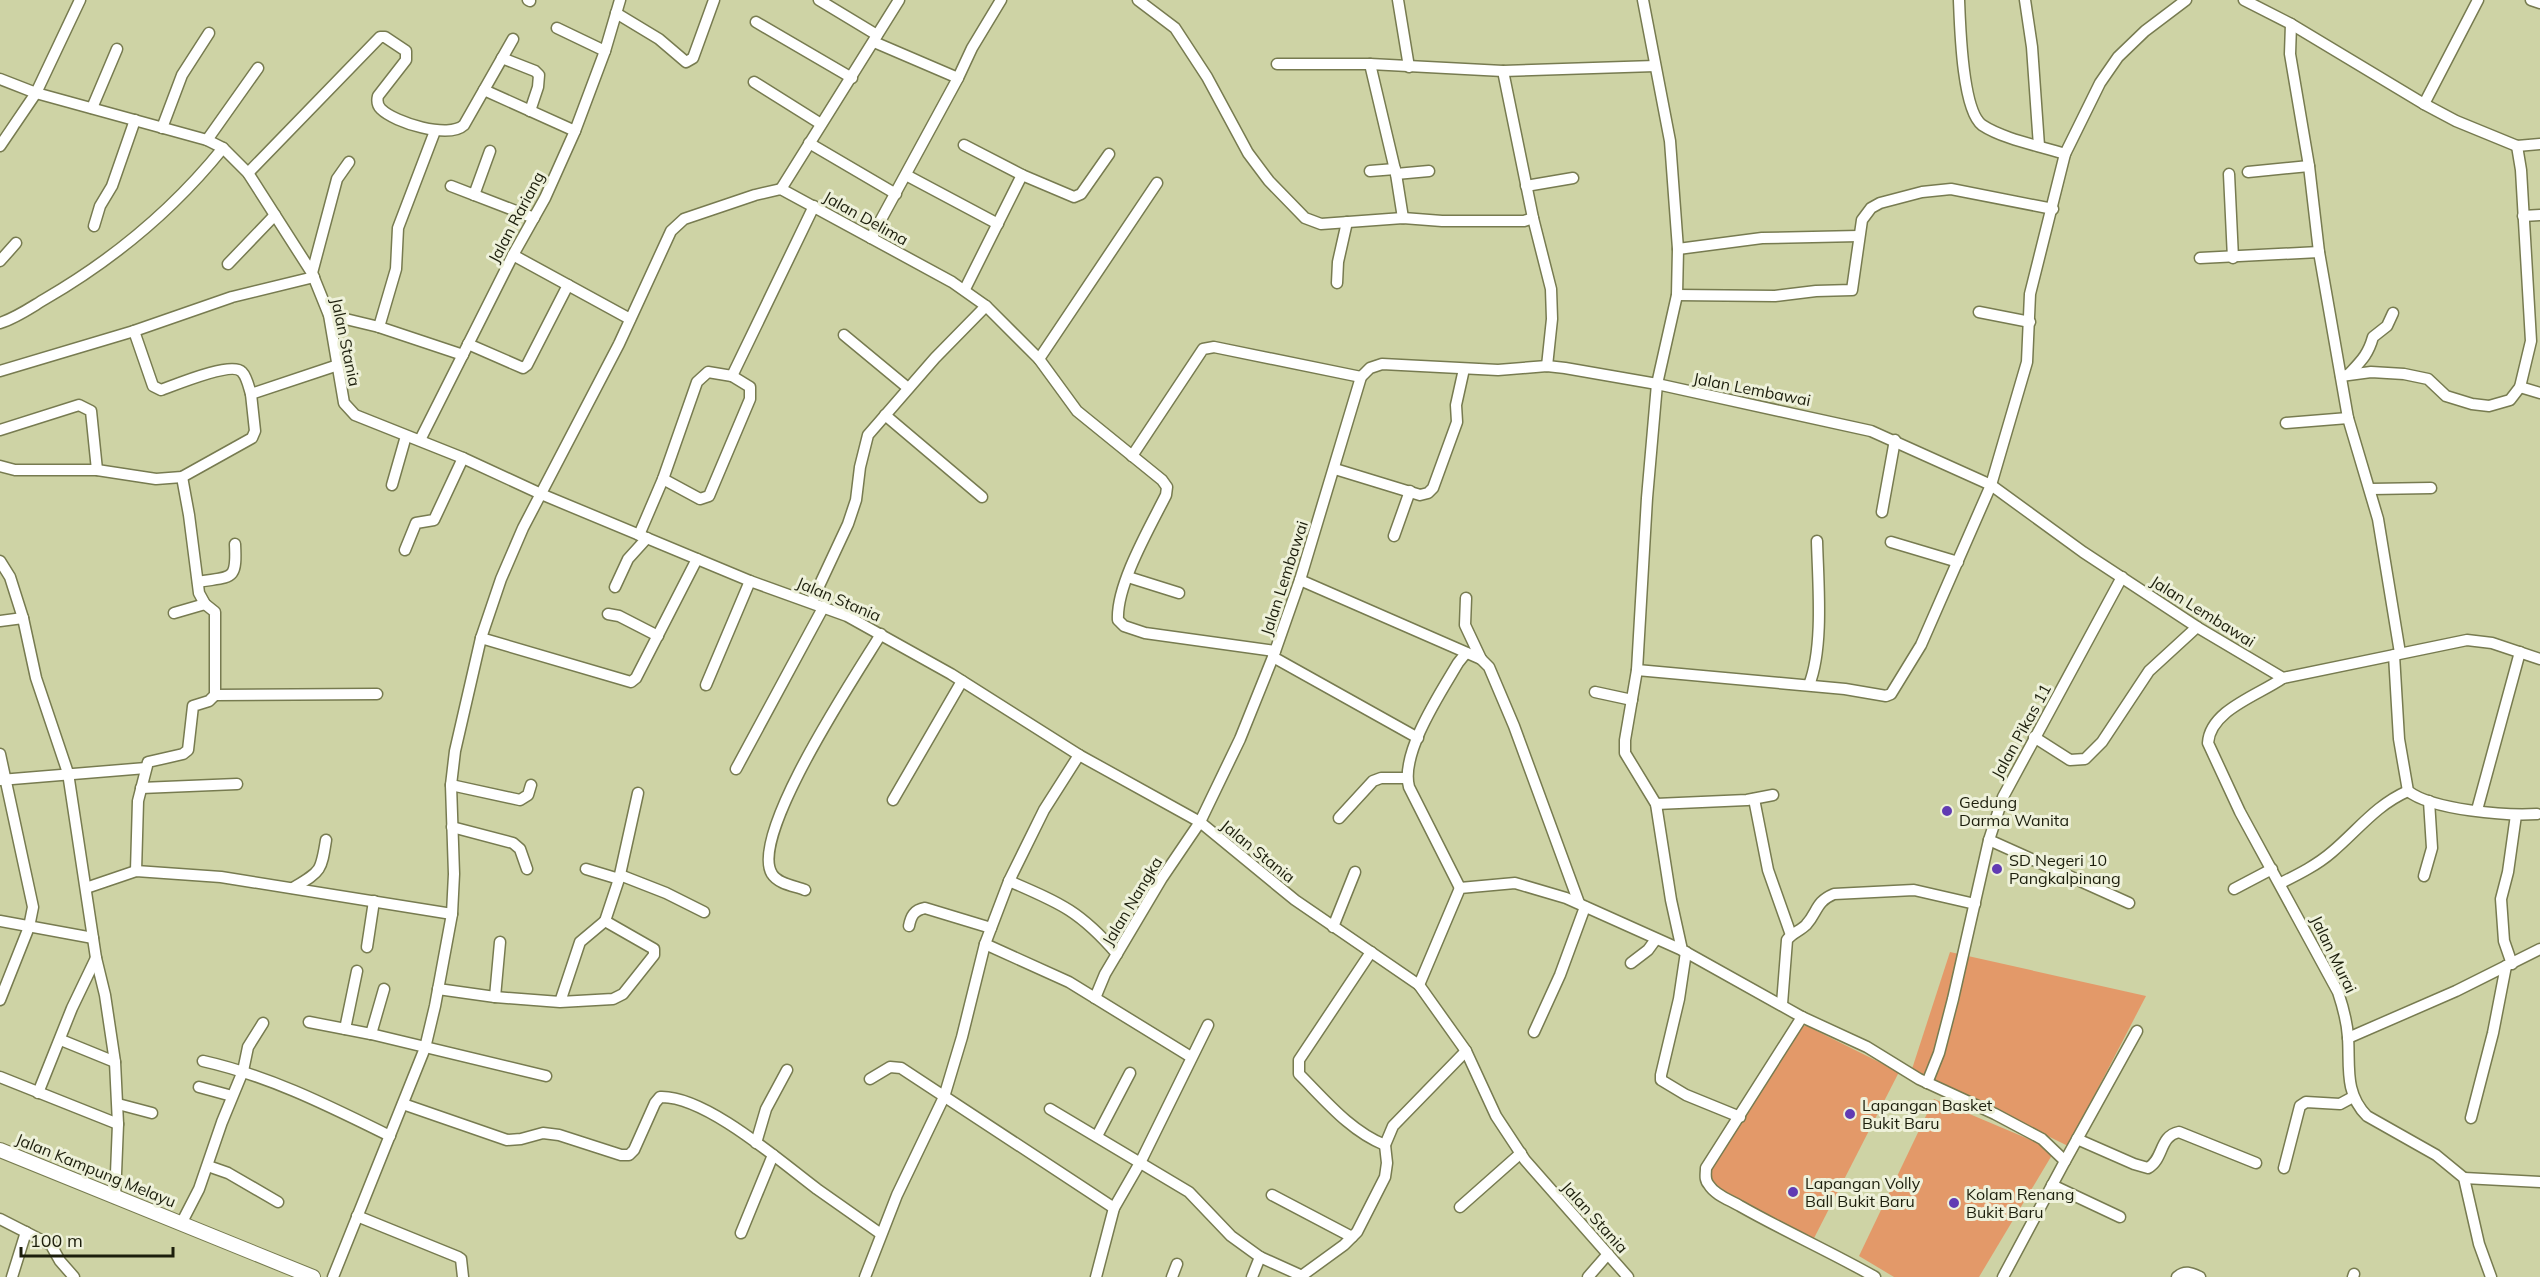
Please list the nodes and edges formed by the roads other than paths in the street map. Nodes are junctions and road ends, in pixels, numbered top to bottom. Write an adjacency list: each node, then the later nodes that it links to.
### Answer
1 (80, 0): 38 (street)
2 (620, 0): 17 (street, Jalan Rariang)
3 (714, 0): 17 (street)
4 (819, 0): 22 (street)
5 (899, 0): 22 (street)
6 (1001, 0): 34 (street)
7 (1138, 0): 83 (street)
8 (1398, 0): 30 (street)
9 (1643, 0): 29 (street)
10 (1959, 0): 52 (street)
11 (2025, 0): 52 (street)
12 (2186, 0): 57 (street)
13 (2244, 0): 19 (street)
14 (2478, 0): 39 (street)
15 (2531, 0): 16 (street)
16 (2540, 3)
17 (616, 13): 25 (street, Jalan Rariang)
18 (756, 22): 33 (street)
19 (2291, 24): 39 (street); 59 (street)
20 (557, 28): 25 (street)
21 (209, 33): 44 (street)
22 (876, 38): 33 (street); 34 (street)
23 (513, 39): 26 (street)
24 (117, 49): 40 (street)
25 (605, 51): 46 (street, Jalan Rariang)
26 (502, 58): 37 (street); 41 (street)
27 (1277, 64): 28 (street)
28 (1370, 64): 30 (street); 62 (street)
29 (1655, 66): 32 (street); 89 (street)
30 (1409, 67): 32 (street)
31 (258, 68): 47 (street)
32 (1503, 71): 71 (street)
33 (852, 78): 43 (street)
34 (958, 78): 66 (street)
35 (0, 79): 38 (street, Jalan Stania)
36 (754, 82): 43 (street)
37 (484, 90): 41 (street); 45 (street)
38 (36, 93): 40 (street, Jalan Stania); 51 (street)
39 (2424, 104): 53 (street)
40 (92, 108): 42 (street, Jalan Stania)
41 (530, 111): 46 (street)
42 (135, 120): 44 (street, Jalan Stania); 85 (street)
43 (821, 124): 48 (street)
44 (162, 128): 47 (street, Jalan Stania)
45 (435, 130): 64 (street); 108 (street)
46 (575, 132): 80 (street, Jalan Rariang)
47 (207, 140): 54 (street, Jalan Stania)
48 (809, 143): 72 (street); 73 (street)
49 (2540, 144): 53 (street)
50 (964, 145): 67 (street)
51 (0, 146)
52 (2039, 146): 57 (street)
53 (2517, 146): 79 (street)
54 (223, 148): 64 (street, Jalan Stania); 107 (street)
55 (490, 151): 74 (street)
56 (1109, 154): 67 (street)
57 (2065, 154): 76 (street)
58 (349, 162): 96 (street)
59 (2309, 166): 63 (street); 90 (street)
60 (1370, 171): 62 (street)
61 (1429, 171): 62 (street)
62 (1396, 172): 81 (street)
63 (2247, 172)
64 (248, 173): 78 (street, Jalan Stania)
65 (2229, 174): 93 (street)
66 (906, 175): 73 (street); 84 (street)
67 (1022, 175): 84 (street)
68 (1573, 178): 71 (street)
69 (1157, 183): 113 (street)
70 (451, 186): 74 (street)
71 (1527, 186): 82 (street)
72 (781, 189): 75 (street, Jalan Delima); 105 (street)
73 (896, 194): 87 (street)
74 (474, 195): 80 (street)
75 (814, 206): 87 (street, Jalan Delima); 119 (street)
76 (2053, 209): 86 (street); 106 (street)
77 (2540, 215): 79 (street)
78 (275, 216): 95 (street); 96 (street, Jalan Stania)
79 (2523, 216): 111 (street)
80 (534, 218): 91 (street, Jalan Rariang)
81 (1403, 218): 82 (street); 83 (street)
82 (1533, 218): 115 (street)
83 (1347, 222): 97 (street)
84 (998, 224): 99 (street)
85 (94, 226)
86 (1859, 236): 89 (street); 100 (street)
87 (871, 238): 99 (street, Jalan Delima)
88 (16, 243): 94 (street)
89 (1678, 249): 100 (street)
90 (2319, 252): 93 (street); 118 (street)
91 (513, 255): 98 (street); 112 (street, Jalan Rariang)
92 (2200, 258): 93 (street)
93 (2233, 258)
94 (0, 261)
95 (228, 264)
96 (313, 275): 104 (street, Jalan Stania); 109 (street)
97 (1337, 283)
98 (568, 285): 105 (street); 112 (street)
99 (965, 289): 101 (street, Jalan Delima)
100 (1677, 295): 121 (street)
101 (986, 306): 113 (street, Jalan Delima); 123 (street)
102 (1979, 312): 106 (street)
103 (2393, 313): 118 (street)
104 (328, 315): 108 (street); 114 (street, Jalan Stania)
105 (630, 319): 145 (street)
106 (2030, 322): 141 (street)
107 (0, 323)
108 (379, 327): 112 (street)
109 (134, 332): 117 (street); 125 (street)
110 (843, 335): 123 (street)
111 (2535, 341): 122 (street)
112 (466, 350): 131 (street, Jalan Rariang)
113 (1038, 359): 133 (street, Jalan Delima)
114 (338, 365): 125 (street); 130 (street, Jalan Stania)
115 (1547, 366): 116 (street, Jalan Lembawai); 121 (street, Jalan Lembawai)
116 (1464, 369): 120 (street, Jalan Lembawai); 144 (street)
117 (0, 371)
118 (2345, 375): 122 (street); 127 (street)
119 (732, 376): 139 (street); 139 (street)
120 (1361, 377): 133 (street); 136 (street, Jalan Lembawai)
121 (1657, 384): 132 (street, Jalan Lembawai); 182 (street)
122 (2520, 387): 124 (street)
123 (908, 388): 126 (street)
124 (2540, 393)
125 (251, 394): 138 (street)
126 (885, 415): 146 (street); 165 (street)
127 (2348, 418): 128 (street); 143 (street)
128 (2286, 423)
129 (0, 430): 137 (street)
130 (406, 435): 131 (street, Jalan Stania); 140 (street)
131 (420, 440): 134 (street, Jalan Stania)
132 (1896, 440): 141 (street, Jalan Lembawai); 147 (street)
133 (1132, 456): 157 (street, Jalan Delima)
134 (463, 458): 145 (street, Jalan Stania); 153 (street)
135 (0, 466): 137 (street)
136 (1335, 469): 144 (street); 159 (street, Jalan Lembawai)
137 (97, 470): 138 (street)
138 (182, 477): 161 (street)
139 (663, 479): 149 (street)
140 (392, 485)
141 (1990, 485): 156 (street); 158 (street, Jalan Lembawai)
142 (2431, 488): 143 (street)
143 (2371, 489): 179 (street)
144 (1410, 491): 148 (street)
145 (541, 494): 149 (street, Jalan Stania); 175 (street)
146 (982, 497)
147 (1881, 512)
148 (1394, 536)
149 (643, 537): 154 (street, Jalan Stania); 162 (street)
150 (1817, 541): 186 (street)
151 (1890, 542): 156 (street)
152 (235, 544): 161 (street)
153 (405, 550)
154 (697, 559): 160 (street, Jalan Stania); 174 (street)
155 (0, 561): 170 (street)
156 (1958, 562): 186 (street)
157 (1128, 577): 163 (street); 178 (street)
158 (2122, 577): 172 (street, Jalan Lembawai); 191 (street, Jalan Pikas 11)
159 (1300, 580): 177 (street); 178 (street, Jalan Lembawai)
160 (750, 581): 165 (street, Jalan Stania); 185 (street)
161 (198, 582): 166 (street)
162 (615, 587)
163 (1179, 593)
164 (1466, 598): 181 (street)
165 (812, 601): 167 (street, Jalan Stania)
166 (205, 604): 168 (street); 189 (street)
167 (824, 606): 173 (street, Jalan Stania); 196 (street)
168 (174, 613)
169 (608, 614): 174 (street)
170 (23, 618): 171 (street); 197 (street)
171 (0, 621)
172 (2197, 627): 183 (street, Jalan Lembawai); 191 (street)
173 (881, 634): 184 (street, Jalan Stania); 232 (street)
174 (658, 636): 175 (street)
175 (482, 638): 201 (street)
176 (2520, 652): 179 (street); 180 (street); 211 (street)
177 (1466, 653): 181 (street); 192 (street)
178 (1274, 654): 192 (street); 215 (street, Jalan Lembawai)
179 (2397, 654): 183 (street); 204 (street)
180 (2540, 658)
181 (1481, 659): 236 (street)
182 (1637, 670): 186 (street); 190 (street)
183 (2283, 678): 221 (street, Jalan Murai)
184 (962, 681): 194 (street, Jalan Stania); 208 (street)
185 (706, 684)
186 (1809, 685)
187 (1595, 693): 190 (street)
188 (377, 694): 189 (street)
189 (215, 695): 195 (street)
190 (1632, 700): 210 (street)
191 (2034, 737): 218 (street, Jalan Pikas 11)
192 (1418, 738): 198 (street)
193 (0, 754): 199 (street)
194 (1079, 755): 215 (street, Jalan Stania); 226 (street)
195 (146, 768): 197 (street); 203 (street)
196 (736, 769)
197 (68, 772): 199 (street); 228 (street)
198 (1407, 778): 214 (street); 230 (street)
199 (3, 779): 242 (street)
200 (237, 784): 203 (street)
201 (451, 785): 202 (street); 216 (street)
202 (531, 785)
203 (141, 788): 222 (street)
204 (2408, 791): 209 (street); 227 (street)
205 (638, 793): 225 (street)
206 (1773, 795): 207 (street)
207 (1754, 799): 210 (street); 245 (street)
208 (892, 800)
209 (2428, 801): 211 (street); 224 (street)
210 (1656, 804): 252 (street)
211 (2477, 810): 213 (street)
212 (2537, 814): 213 (street)
213 (2516, 815): 257 (street)
214 (1339, 818)
215 (1200, 822): 243 (street, Jalan Stania); 254 (street, Jalan Nangka)
216 (452, 828): 219 (street); 238 (street)
217 (326, 840): 229 (street)
218 (1989, 840): 234 (street); 235 (street, Jalan Pikas 11)
219 (527, 869)
220 (586, 869): 225 (street)
221 (2272, 869): 227 (street, Jalan Murai); 231 (street)
222 (136, 871): 228 (street); 229 (street)
223 (1355, 872): 243 (street)
224 (2424, 876)
225 (619, 877): 237 (street); 240 (street)
226 (1009, 881): 244 (street); 254 (street)
227 (2281, 884): 275 (street, Jalan Murai)
228 (86, 888): 246 (street)
229 (293, 888): 233 (street)
230 (1460, 888): 236 (street); 259 (street)
231 (2234, 889)
232 (804, 890)
233 (374, 901): 238 (street); 250 (street)
234 (2129, 903)
235 (1975, 904): 245 (street); 288 (street, Jalan Pikas 11)
236 (1582, 905): 247 (street); 273 (street)
237 (704, 912)
238 (452, 914): 261 (street)
239 (0, 921): 242 (street)
240 (604, 921): 265 (street); 265 (street)
241 (909, 926): 244 (street)
242 (29, 927): 246 (street); 264 (street)
243 (1333, 927): 253 (street, Jalan Stania)
244 (991, 928): 249 (street)
245 (1791, 935): 266 (street)
246 (93, 938): 255 (street)
247 (1656, 939): 252 (street); 256 (street)
248 (500, 942): 262 (street)
249 (985, 944): 263 (street); 292 (street)
250 (367, 947)
251 (2540, 949): 257 (street)
252 (1684, 951): 266 (street); 298 (street)
253 (1371, 952): 259 (street, Jalan Stania); 305 (street)
254 (1117, 954): 263 (street, Jalan Nangka)
255 (96, 958): 276 (street); 281 (street)
256 (1631, 963)
257 (2509, 965): 275 (street); 299 (street)
258 (357, 971): 271 (street)
259 (1419, 985): 278 (street, Jalan Stania)
260 (384, 989): 274 (street)
261 (438, 989): 262 (street); 277 (street)
262 (495, 996): 265 (street)
263 (1095, 998): 279 (street)
264 (0, 1000)
265 (560, 1002)
266 (1782, 1004): 267 (street)
267 (1802, 1017): 288 (street); 298 (street)
268 (309, 1022): 271 (street)
269 (263, 1023): 283 (street)
270 (1208, 1025): 279 (street)
271 (345, 1029): 274 (street)
272 (2137, 1031): 303 (street)
273 (1534, 1032)
274 (371, 1034): 277 (street)
275 (2348, 1038): 293 (street, Jalan Murai)
276 (61, 1040): 281 (street); 290 (street)
277 (425, 1048): 285 (street); 295 (street)
278 (1466, 1051): 305 (street); 307 (street, Jalan Stania)
279 (1191, 1057): 309 (street)
280 (203, 1061): 283 (street)
281 (115, 1062): 294 (street)
282 (787, 1070): 304 (street)
283 (243, 1071): 291 (street); 301 (street)
284 (1130, 1073): 302 (street)
285 (546, 1076)
286 (0, 1077): 290 (street)
287 (870, 1079): 292 (street)
288 (1927, 1083): 310 (street)
289 (199, 1087): 291 (street)
290 (38, 1093): 300 (street)
291 (232, 1096): 312 (street)
292 (944, 1097): 321 (street); 328 (street)
293 (2353, 1097): 313 (street); 314 (street)
294 (118, 1104): 297 (street); 300 (street)
295 (403, 1104): 301 (street); 304 (street)
296 (1050, 1109): 302 (street)
297 (152, 1113)
298 (1740, 1117): 345 (street)
299 (2470, 1119)
300 (118, 1124): 318 (street)
301 (390, 1136): 322 (street)
302 (1097, 1136): 309 (street)
303 (2077, 1139): 310 (street); 311 (street)
304 (756, 1143): 308 (street)
305 (1385, 1145): 329 (street)
306 (0, 1150): 318 (main road, Jalan Kampung Melayu)
307 (1521, 1153): 320 (street); 330 (street, Jalan Stania)
308 (773, 1155): 327 (street); 328 (street)
309 (1140, 1161): 321 (street); 331 (street)
310 (2065, 1161): 316 (street)
311 (2256, 1163)
312 (208, 1166): 319 (street); 325 (street)
313 (2284, 1168)
314 (2464, 1178): 315 (street); 349 (street)
315 (2540, 1182)
316 (2052, 1185): 323 (street); 346 (street)
317 (1272, 1195): 329 (street)
318 (115, 1198): 325 (main road, Jalan Kampung Melayu)
319 (278, 1202)
320 (1460, 1207)
321 (1114, 1208): 340 (street)
322 (357, 1216): 337 (street); 338 (street)
323 (2120, 1217)
324 (0, 1219): 326 (street)
325 (182, 1222): 336 (main road, Jalan Kampung Melayu)
326 (26, 1232): 334 (street); 335 (street)
327 (741, 1233)
328 (881, 1234): 339 (street)
329 (1352, 1238): 333 (street)
330 (1608, 1254): 343 (street); 344 (street, Jalan Stania)
331 (1260, 1257): 333 (street); 342 (street)
332 (1177, 1264): 341 (street)
333 (1300, 1276)
334 (12, 1277)
335 (74, 1277)
336 (314, 1277)
337 (333, 1277)
338 (463, 1277)
339 (865, 1277)
340 (1096, 1277)
341 (1172, 1277)
342 (1252, 1277)
343 (1588, 1277)
344 (1628, 1277)
345 (1875, 1277)
346 (2003, 1277)
347 (2177, 1277): 348 (street)
348 (2200, 1277)
349 (2491, 1277)

